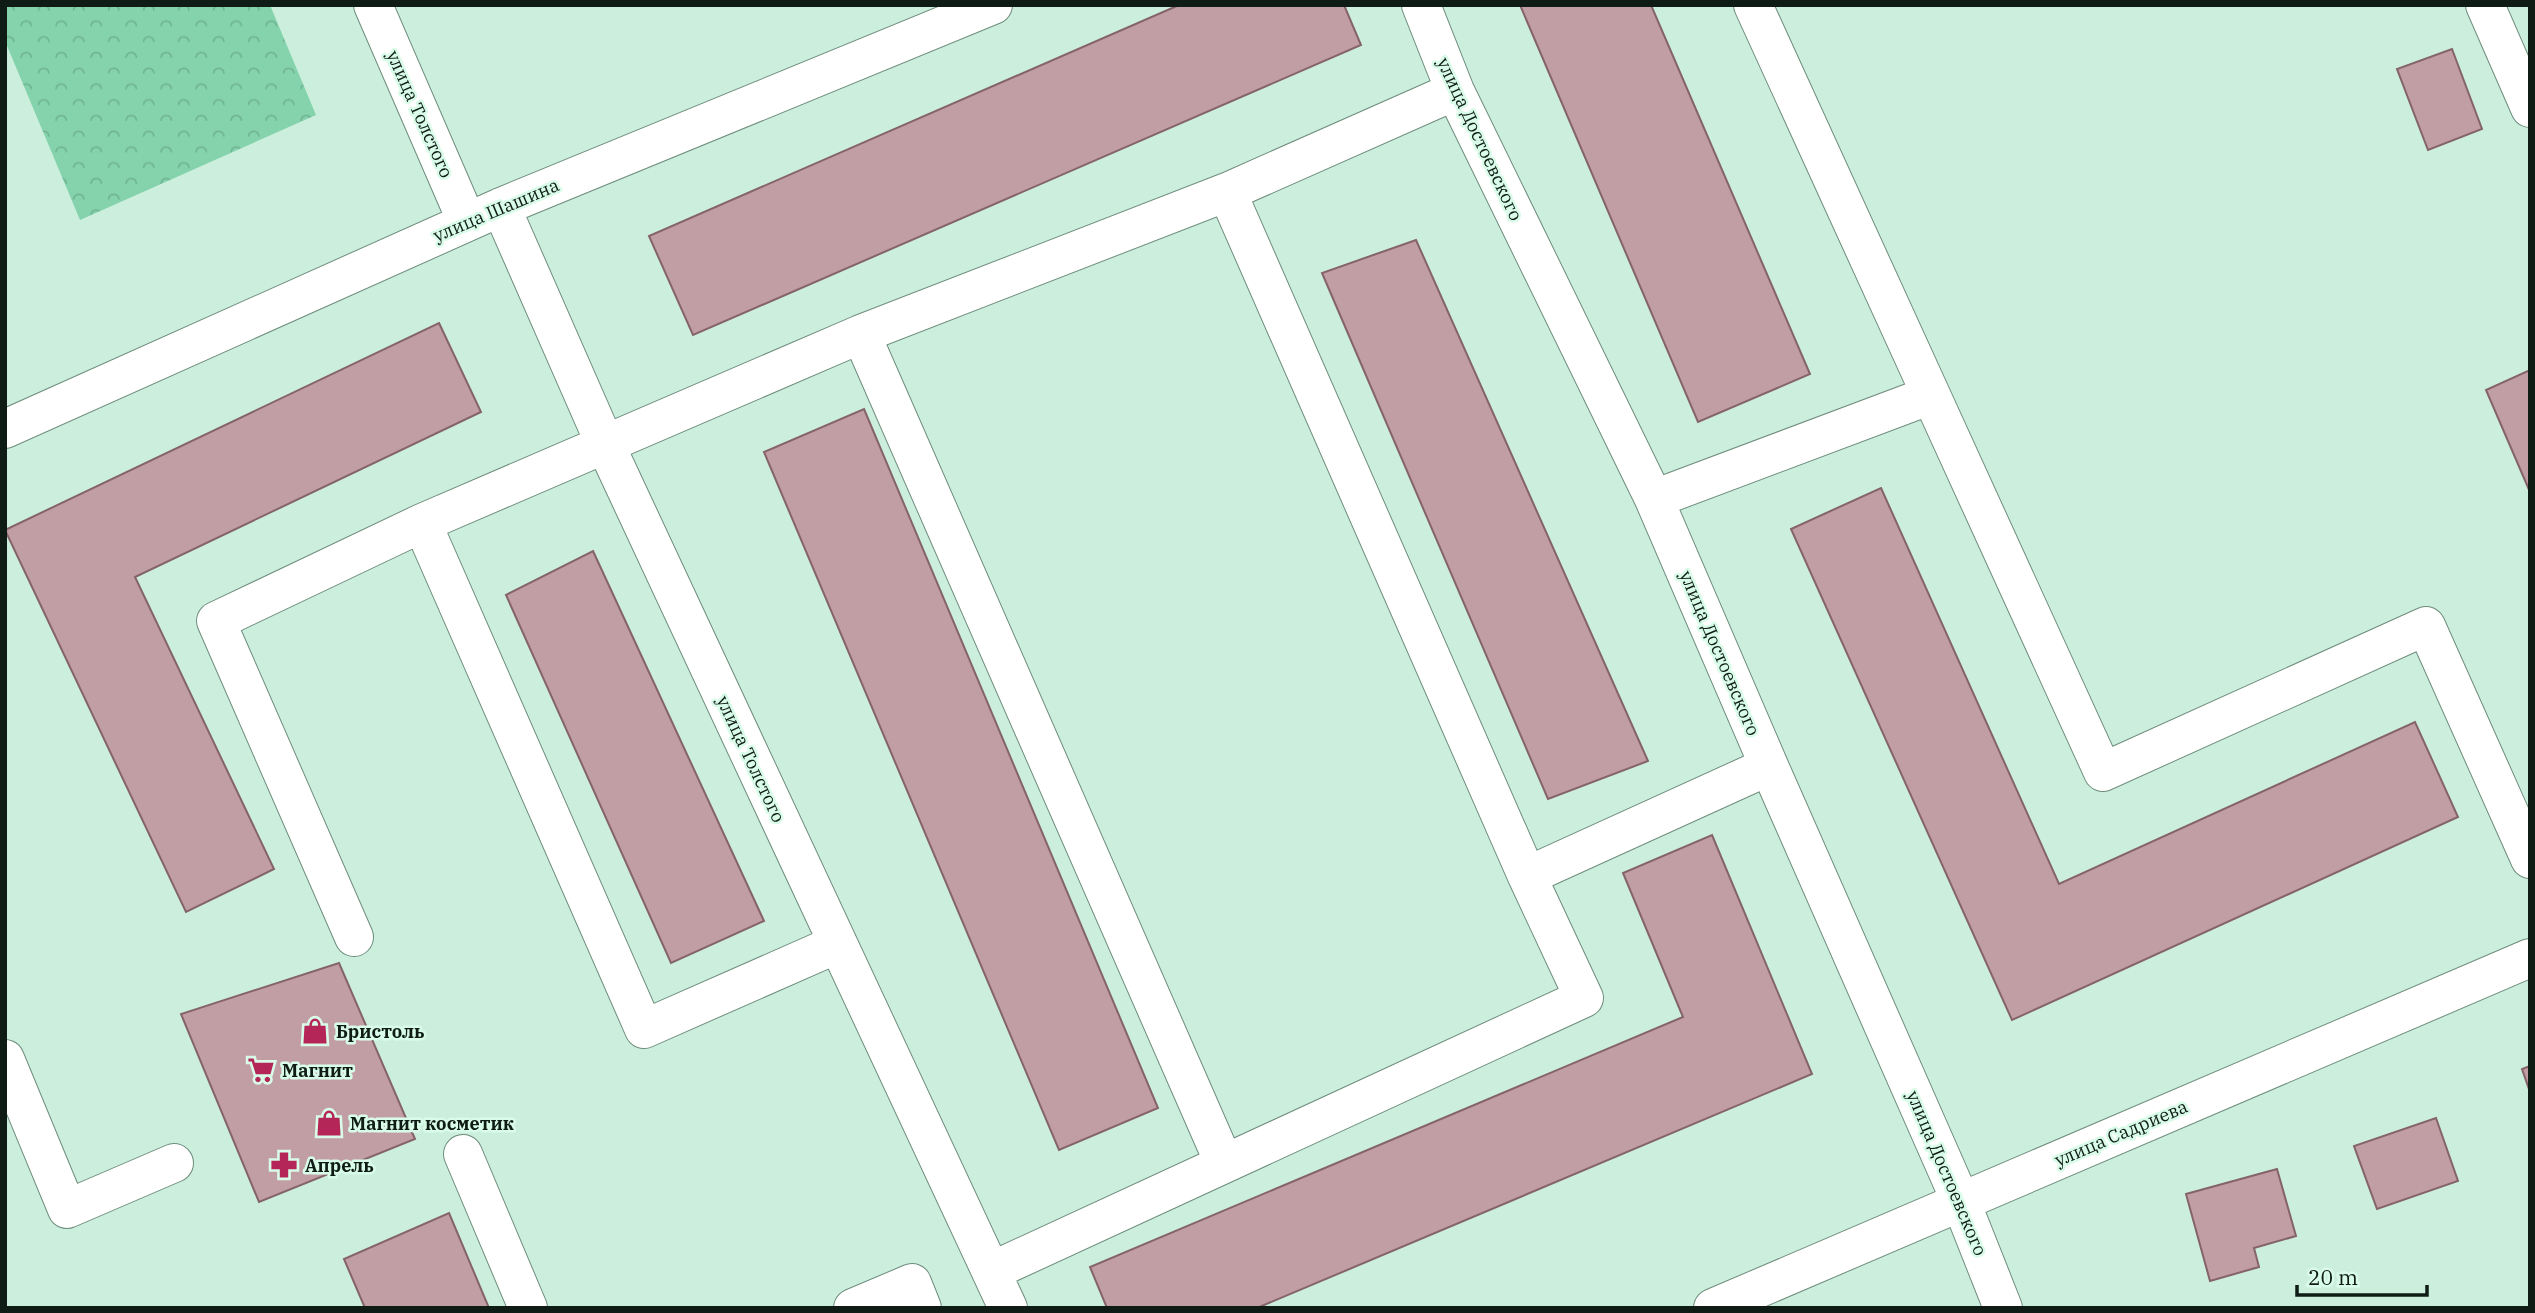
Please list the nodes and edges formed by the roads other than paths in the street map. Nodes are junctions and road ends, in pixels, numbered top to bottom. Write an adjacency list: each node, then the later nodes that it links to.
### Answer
1 (373, 5): 9 (street, улица Толстого)
2 (993, 5): 9 (street, улица Шашина)
3 (1421, 5): 6 (street, улица Достоевского)
4 (1753, 5): 11 (street)
5 (2485, 5): 7 (street)
6 (1455, 91): 8 (street); 14 (street, улица Достоевского)
7 (2530, 108)
8 (1227, 192): 10 (street); 18 (street)
9 (484, 214): 12 (street, улица Шашина); 13 (street, улица Толстого)
10 (861, 334): 13 (street); 25 (street)
11 (1931, 394): 14 (street); 17 (street)
12 (5, 429)
13 (606, 444): 15 (street); 20 (street, улица Толстого)
14 (1654, 499): 16 (street, улица Достоевского)
15 (422, 523): 19 (street); 20 (street)
16 (1769, 766): 18 (street); 26 (street, улица Достоевского)
17 (2530, 859)
18 (1527, 876): 25 (street)
19 (354, 937)
20 (837, 944): 27 (street, улица Толстого)
21 (2530, 958): 26 (street, улица Садриева)
22 (5, 1059): 24 (street)
23 (463, 1154): 28 (street)
24 (174, 1163)
25 (1224, 1163): 27 (street)
26 (1961, 1202): 32 (street, улица Садриева); 33 (street, улица Достоевского)
27 (992, 1271): 31 (street, улица Толстого)
28 (528, 1308)
29 (853, 1308): 30 (street)
30 (922, 1308)
31 (1008, 1308)
32 (1713, 1308)
33 (2003, 1308)

